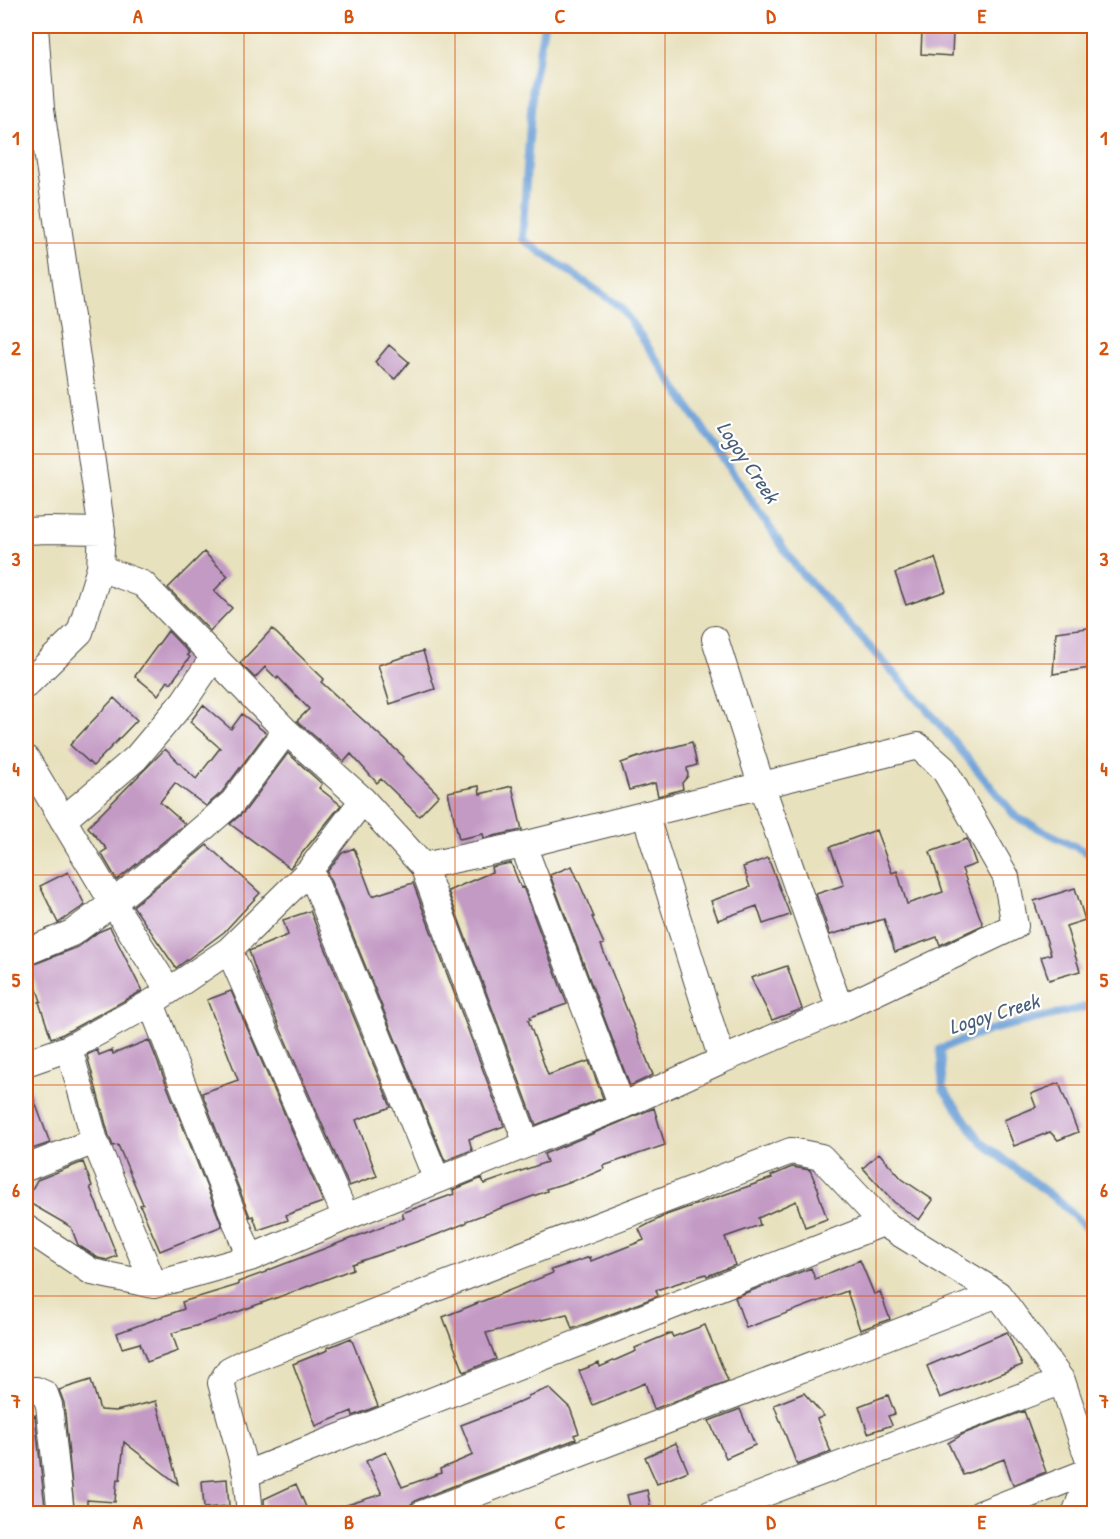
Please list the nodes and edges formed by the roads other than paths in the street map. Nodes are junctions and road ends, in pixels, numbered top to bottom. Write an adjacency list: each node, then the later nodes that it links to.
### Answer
1 (35, 26): 3 (street)
2 (26, 531): 3 (street)
3 (102, 531): 4 (street)
4 (100, 568): 6 (street); 7 (street)
5 (715, 639): 10 (street)
6 (213, 658): 8 (street); 13 (street)
7 (26, 685)
8 (286, 731): 11 (street); 17 (street)
9 (26, 758): 13 (street)
10 (761, 784): 12 (street); 21 (street); 21 (street)
11 (363, 800): 15 (street); 16 (street)
12 (645, 814): 14 (street); 23 (street)
13 (63, 820): 17 (street)
14 (523, 845): 15 (street); 25 (street)
15 (423, 866): 27 (street)
16 (310, 870): 18 (street); 29 (street)
17 (113, 903): 19 (street); 20 (street)
18 (230, 950): 20 (street); 30 (street)
19 (26, 952)
20 (160, 997): 22 (street); 33 (street)
21 (840, 1009): 23 (street)
22 (69, 1048): 24 (street); 26 (street)
23 (722, 1059): 25 (street)
24 (26, 1063)
25 (622, 1106): 27 (street)
26 (95, 1141): 28 (street); 34 (street)
27 (527, 1144): 29 (street)
28 (26, 1167)
29 (437, 1180): 30 (street)
30 (346, 1217): 33 (street)
31 (883, 1224): 35 (street); 39 (street); 39 (street)
32 (26, 1228): 34 (street)
33 (250, 1258): 34 (street)
34 (154, 1285)
35 (998, 1294): 36 (street); 42 (street)
36 (1062, 1381): 38 (street); 43 (street)
37 (26, 1389): 40 (street)
38 (1092, 1470): 44 (street); 45 (street)
39 (246, 1474): 41 (street)
40 (60, 1505)
41 (250, 1514)
42 (422, 1514)
43 (710, 1514)
44 (980, 1514)
45 (1075, 1514)

